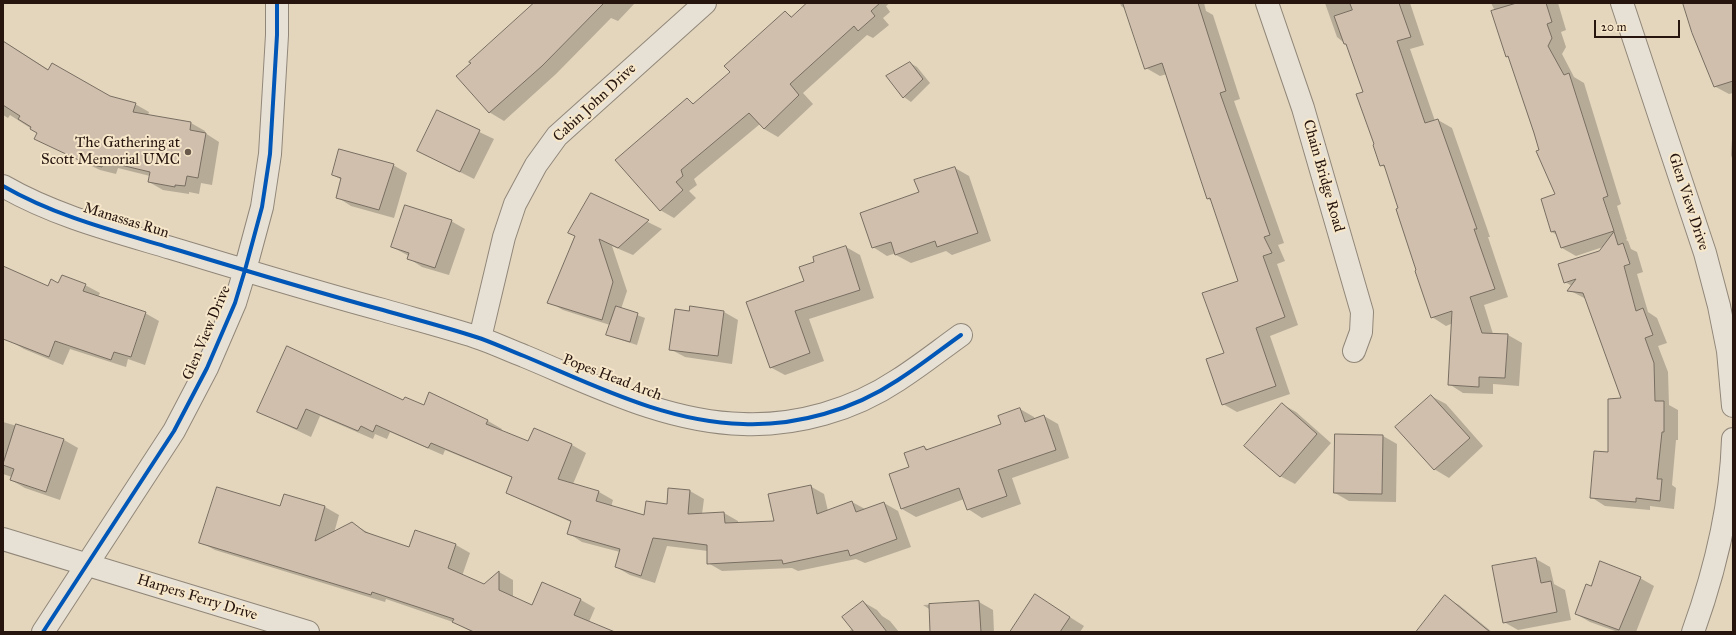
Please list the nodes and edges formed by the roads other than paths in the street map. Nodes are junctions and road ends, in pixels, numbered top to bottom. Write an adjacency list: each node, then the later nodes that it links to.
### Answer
1 (277, 3): 6 (street, Glen View Drive)
2 (705, 3): 9 (street, Cabin John Drive)
3 (1267, 3): 10 (street, Chain Bridge Road)
4 (1622, 3): 7 (street, Glen View Drive)
5 (3, 186): 6 (street, Manassas Run)
6 (245, 270): 9 (street, Popes Head Arch); 14 (street, Glen View Drive)
7 (1726, 304): 11 (street, Glen View Drive)
8 (960, 335): 9 (street, Popes Head Arch)
9 (480, 338)
10 (1354, 351)
11 (1733, 406)
12 (1733, 439): 17 (street)
13 (3, 539): 14 (street, Harpers Ferry Drive)
14 (87, 564): 15 (street, Glen View Drive); 16 (street, Harpers Ferry Drive)
15 (43, 632)
16 (308, 632)
17 (1693, 632)

